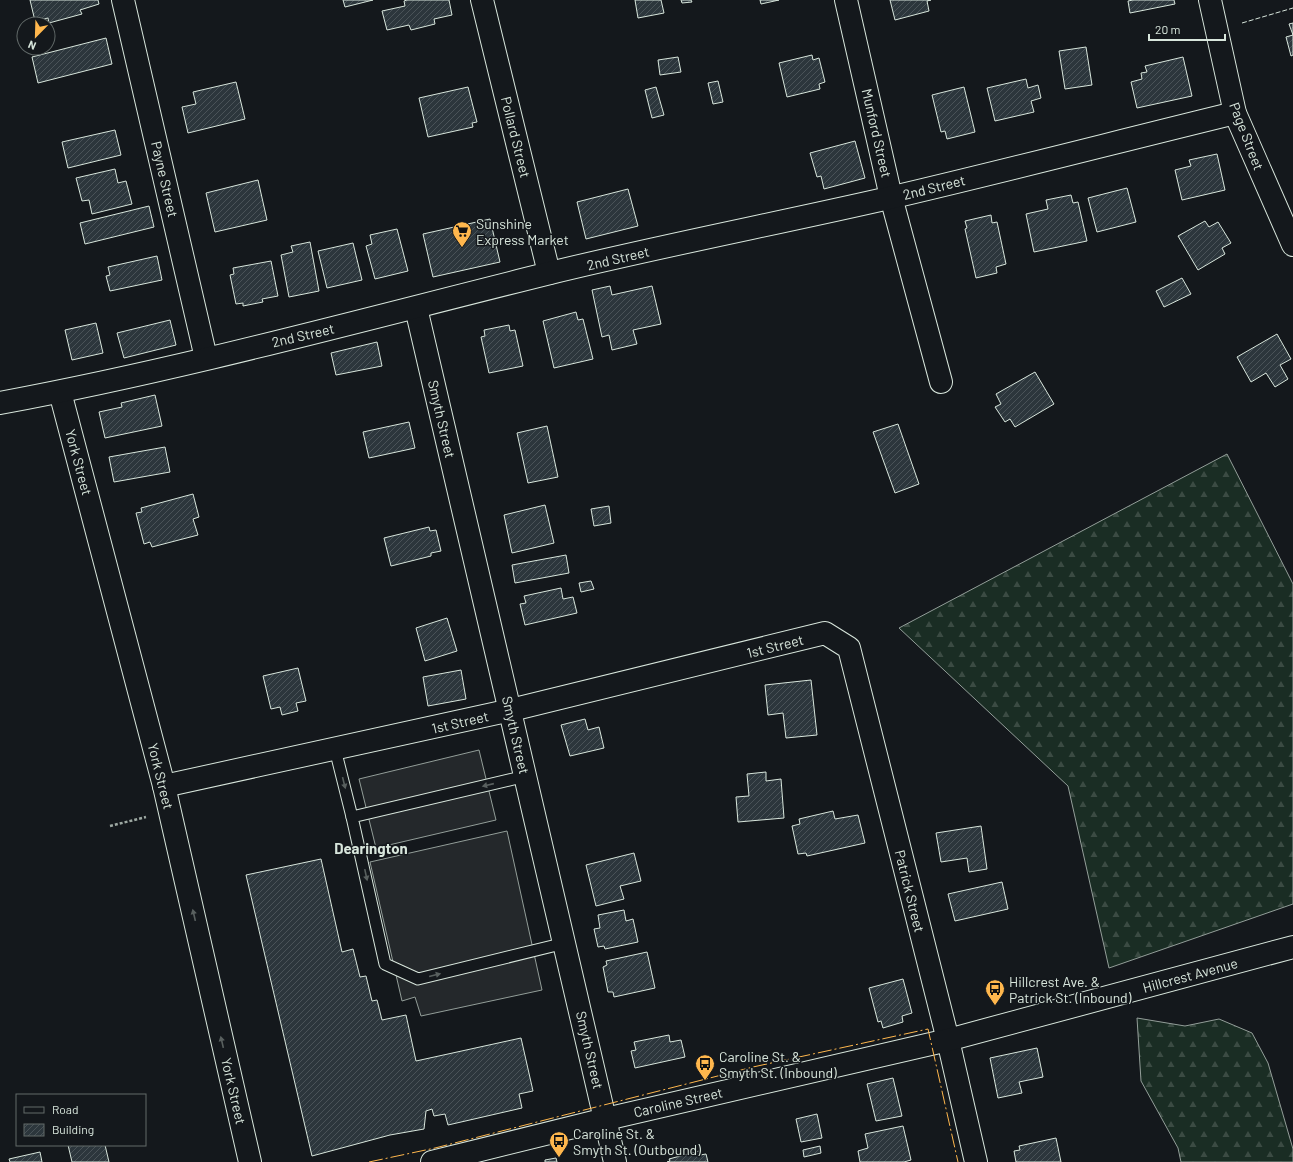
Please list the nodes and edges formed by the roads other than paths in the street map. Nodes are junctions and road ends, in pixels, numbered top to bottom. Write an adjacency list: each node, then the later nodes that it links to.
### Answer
1 (123, 0): 10 (street, Payne Street)
2 (482, 0): 8 (street, Pollard Street)
3 (846, 0): 6 (street, Munford Street)
4 (1210, 0): 5 (street, Page Street)
5 (1235, 113): 6 (street, 2nd Street); 7 (street, Page Street)
6 (891, 197): 8 (street, 2nd Street); 11 (street, Munford Street)
7 (1293, 245)
8 (549, 273): 9 (street, 2nd Street)
9 (416, 308): 10 (street, 2nd Street); 15 (street, Smyth Street)
10 (206, 358): 12 (street, 2nd Street)
11 (941, 382)
12 (60, 392): 13 (street, 2nd Street); 18 (street, York Street)
13 (0, 403)
14 (825, 633): 15 (street, 1st Street); 22 (street, Patrick Street)
15 (511, 710): 16 (street, 1st Street); 17 (street, Smyth Street)
16 (335, 749): 18 (street, 1st Street); 19 (lane, one-way to 19)
17 (526, 776): 19 (lane, one-way to 19); 20 (street, Smyth Street)
18 (164, 786): 24 (street, York Street, one-way to 18)
19 (352, 817): 20 (lane, one-way to 20)
20 (565, 943): 23 (street, Smyth Street)
21 (1293, 947): 22 (street, Hillcrest Avenue)
22 (948, 1040): 23 (street, Caroline Street); 27 (street, Patrick Street)
23 (606, 1119): 25 (street, Caroline Street); 26 (street, Smyth Street)
24 (250, 1162)
25 (432, 1162)
26 (616, 1162)
27 (976, 1162)

